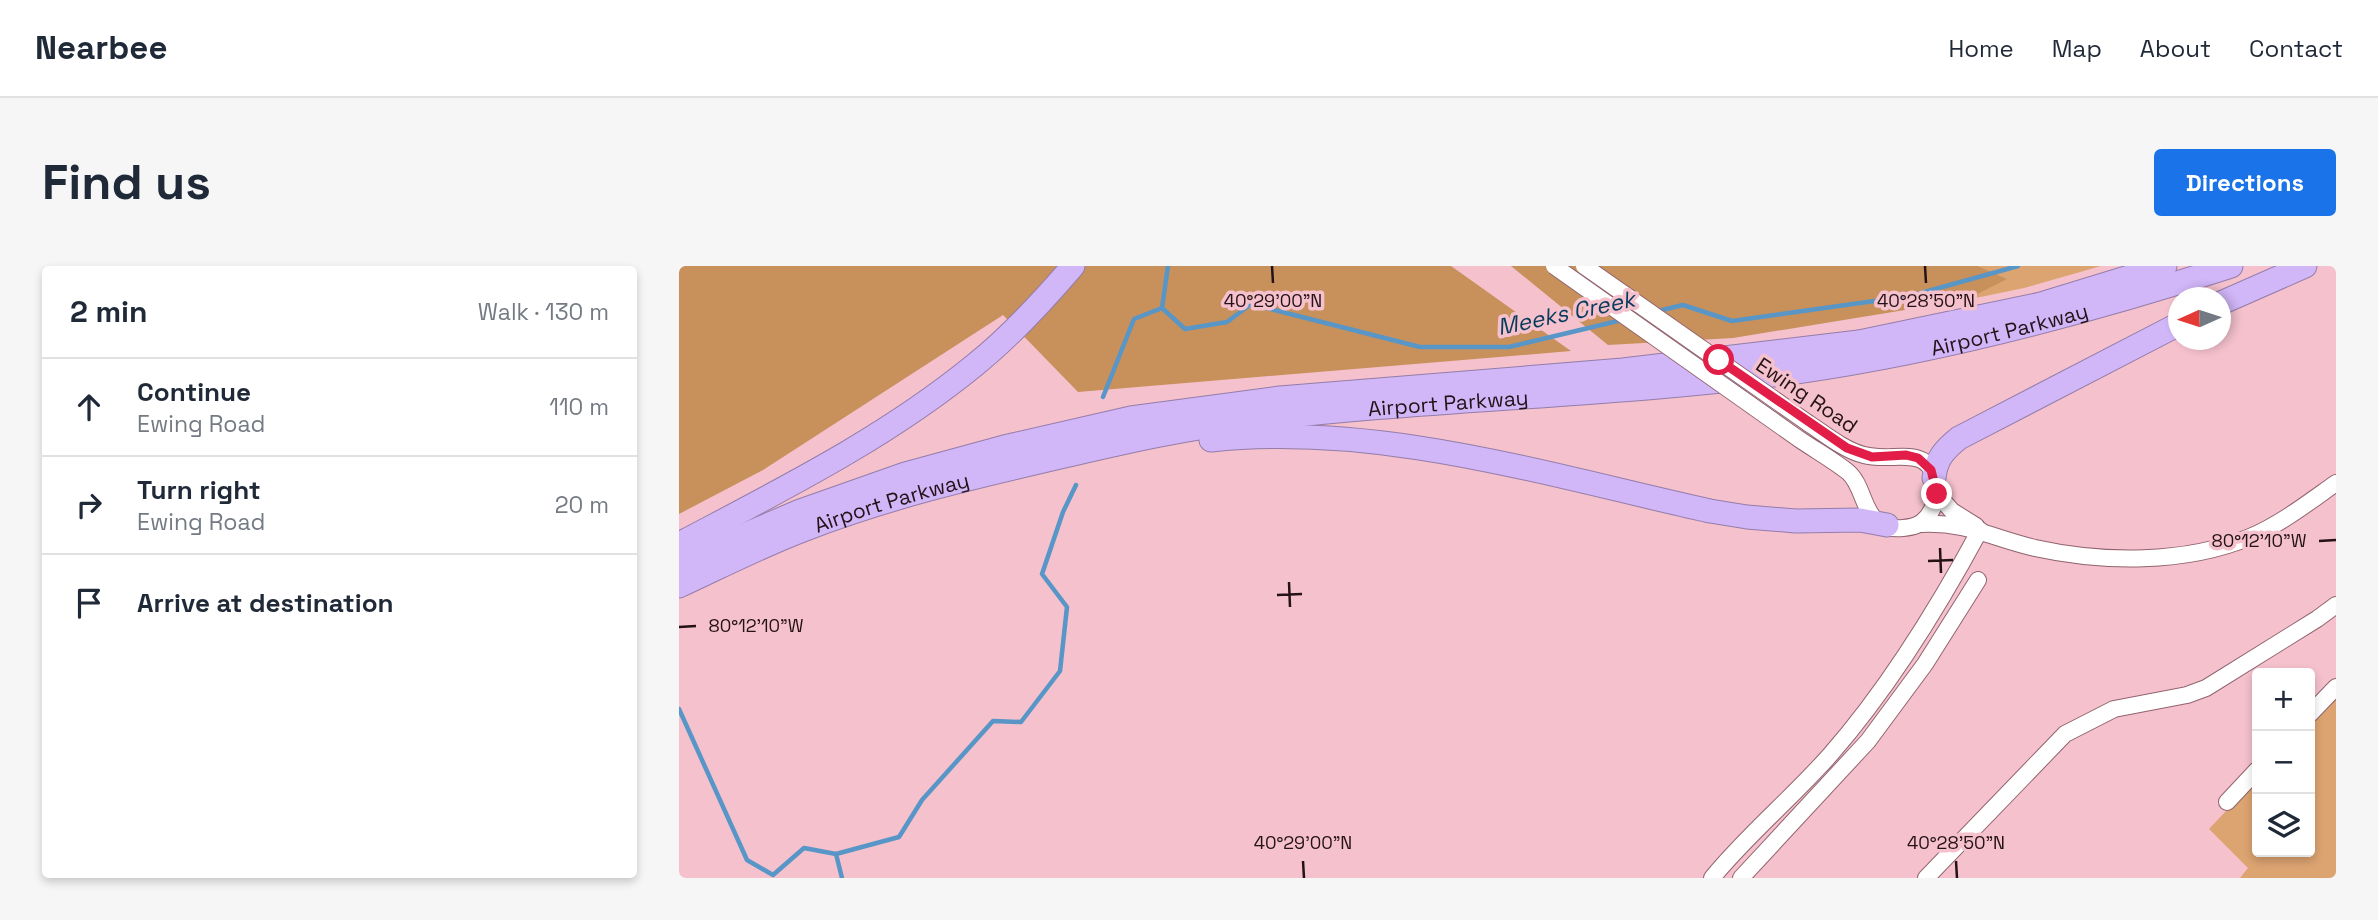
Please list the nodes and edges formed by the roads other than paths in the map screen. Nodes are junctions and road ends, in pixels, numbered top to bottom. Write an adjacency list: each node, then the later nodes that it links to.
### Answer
1 (1073, 266): 15 (highway)
2 (1554, 266): 13 (street, Ewing Road, bridge)
3 (1584, 266): 11 (street, Ewing Road, bridge)
4 (2165, 266): 16 (highway, Airport Parkway)
5 (2231, 266): 9 (highway, Airport Parkway)
6 (2305, 266): 7 (highway)
7 (2231, 299)
8 (2168, 330): 11 (highway)
9 (1075, 454): 13 (highway); 18 (highway, Airport Parkway)
10 (2336, 483): 14 (street)
11 (1935, 486): 12 (street); 14 (street, Ewing Road)
12 (1921, 524): 13 (street); 14 (street)
13 (1887, 526)
14 (1980, 530): 24 (street)
15 (679, 544)
16 (679, 563)
17 (1978, 580): 25 (street)
18 (679, 586)
19 (2336, 605): 26 (street)
20 (2336, 687): 21 (street)
21 (2315, 709)
22 (2252, 775): 23 (street)
23 (2227, 802)
24 (1712, 878)
25 (1741, 878)
26 (1926, 878)

